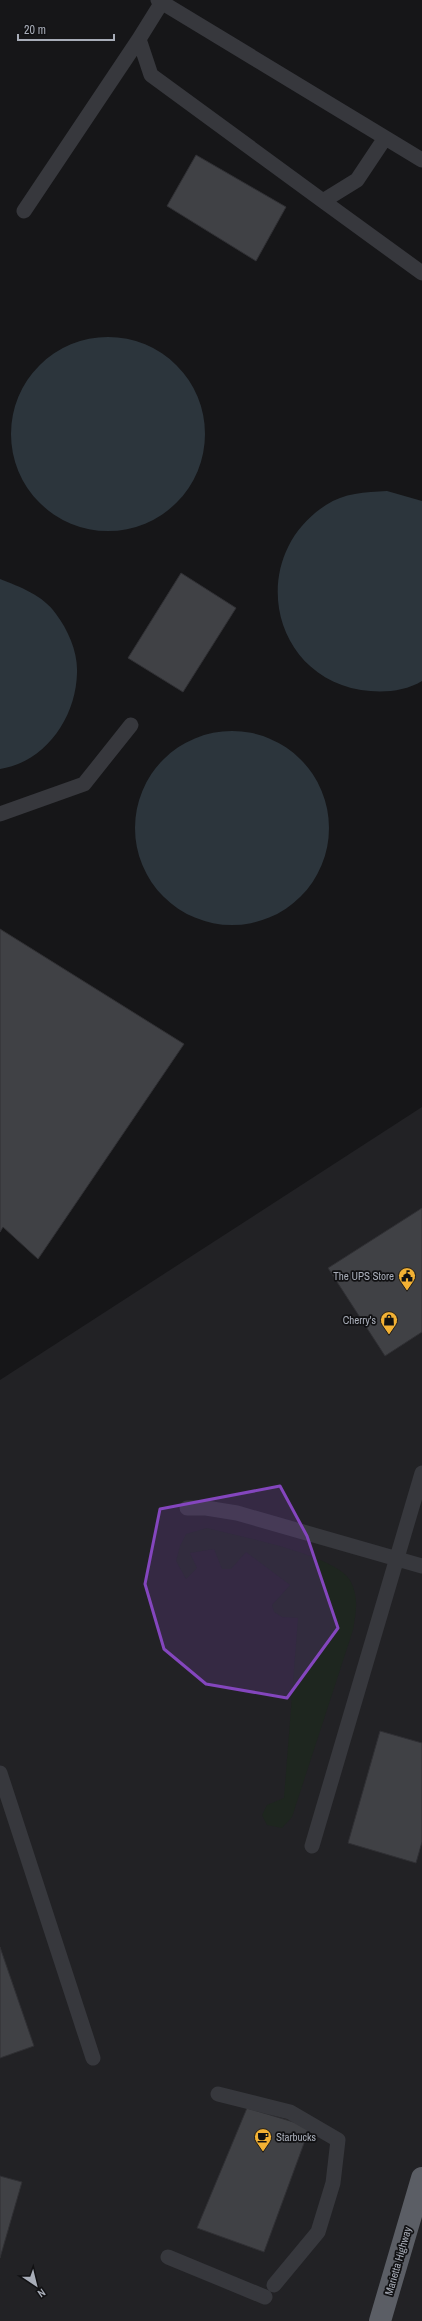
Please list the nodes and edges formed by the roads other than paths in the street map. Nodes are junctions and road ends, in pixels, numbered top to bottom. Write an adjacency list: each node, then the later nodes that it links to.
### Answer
1 (160, 1): 2 (lane); 3 (lane)
2 (139, 39): 5 (lane); 6 (lane)
3 (385, 138): 4 (lane); 5 (lane)
4 (422, 160)
5 (322, 200): 7 (lane)
6 (24, 211)
7 (422, 272)
8 (131, 726): 9 (lane)
9 (0, 814)
10 (422, 1473): 12 (lane)
11 (187, 1508): 12 (lane)
12 (396, 1559): 13 (lane); 15 (lane)
13 (422, 1566)
14 (0, 1773): 16 (lane)
15 (312, 1846)
16 (93, 2058)
17 (218, 2094): 19 (lane)
18 (422, 2178): 20 (highway, Marietta Highway)
19 (168, 2257)
20 (380, 2321)

